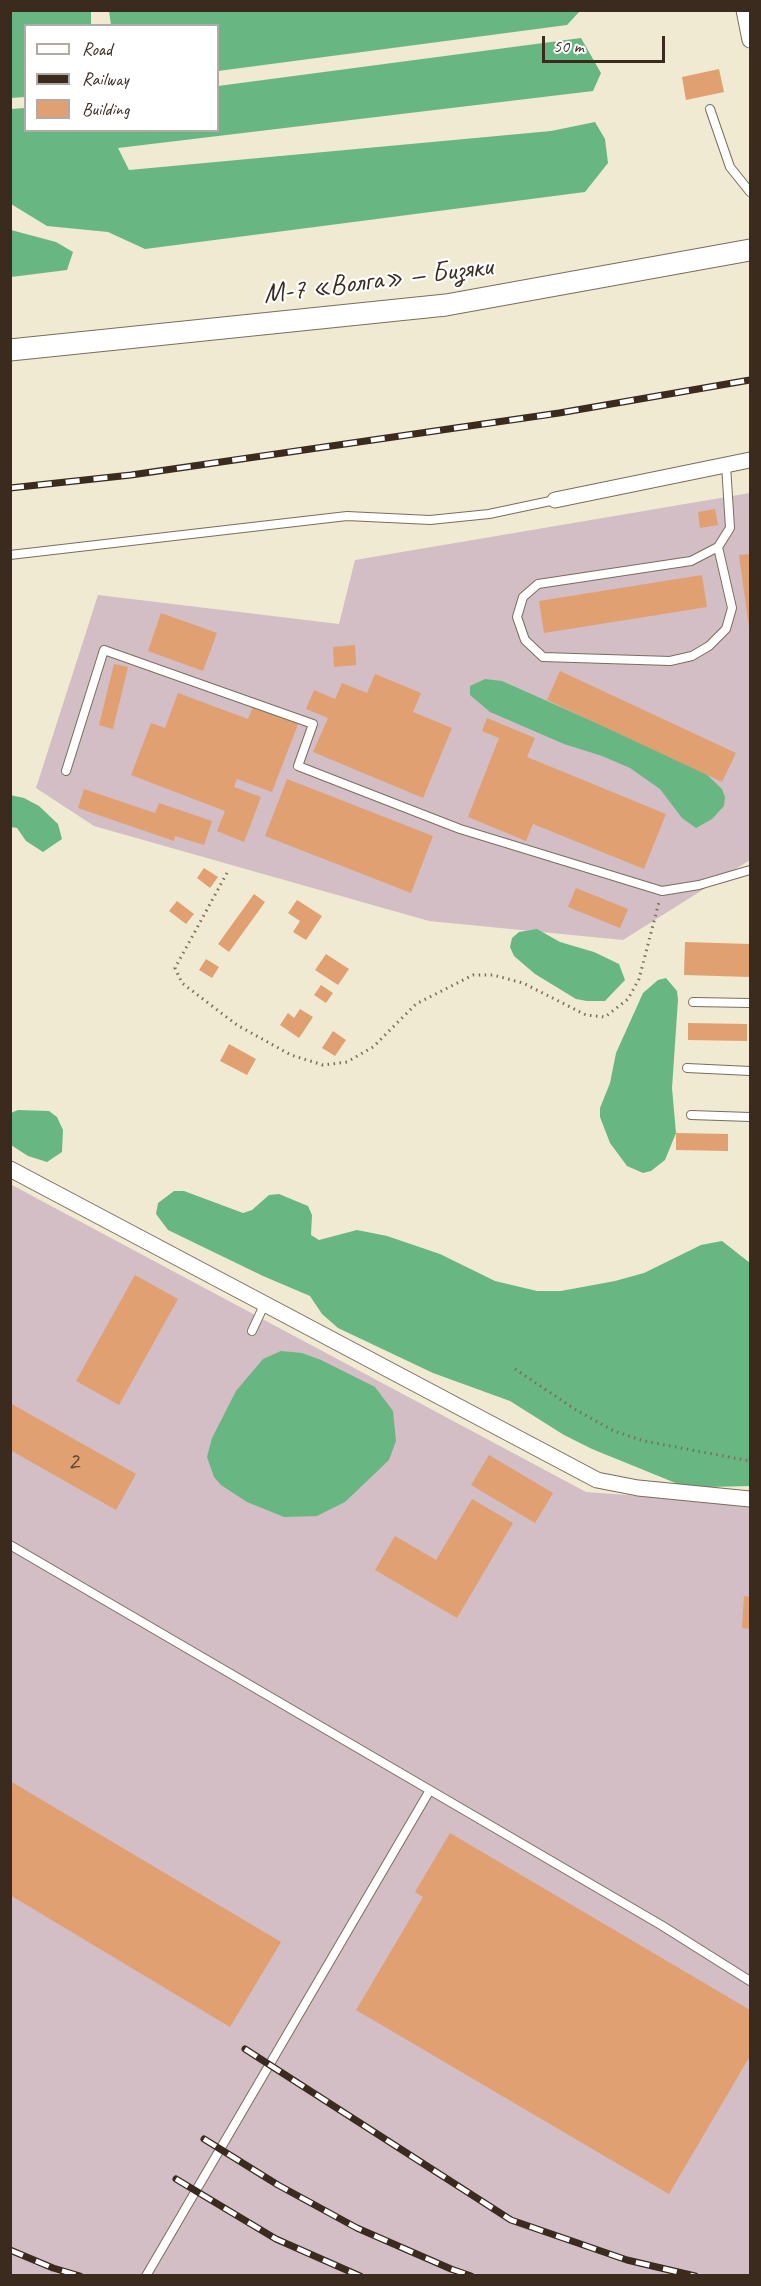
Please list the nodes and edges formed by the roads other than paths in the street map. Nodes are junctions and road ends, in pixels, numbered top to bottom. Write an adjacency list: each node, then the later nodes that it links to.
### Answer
1 (744, 10): 2 (street)
2 (750, 40)
3 (710, 109): 4 (lane)
4 (750, 192)
5 (750, 250): 6 (main road, М-7 «Волга» — Бизяки)
6 (10, 350)
7 (750, 460): 8 (street)
8 (726, 465): 9 (street); 10 (lane)
9 (555, 500): 11 (lane)
10 (718, 547): 10 (lane)
11 (10, 555)
12 (66, 771): 13 (lane)
13 (750, 870)
14 (693, 1002): 15 (lane)
15 (750, 1004)
16 (687, 1068): 17 (lane)
17 (750, 1071)
18 (691, 1115): 19 (lane)
19 (750, 1117)
20 (10, 1169): 21 (street)
21 (265, 1303): 22 (lane); 23 (street)
22 (252, 1331)
23 (750, 1499)
24 (10, 1545): 25 (lane)
25 (430, 1790): 26 (lane); 27 (lane)
26 (750, 1981)
27 (147, 2276)

